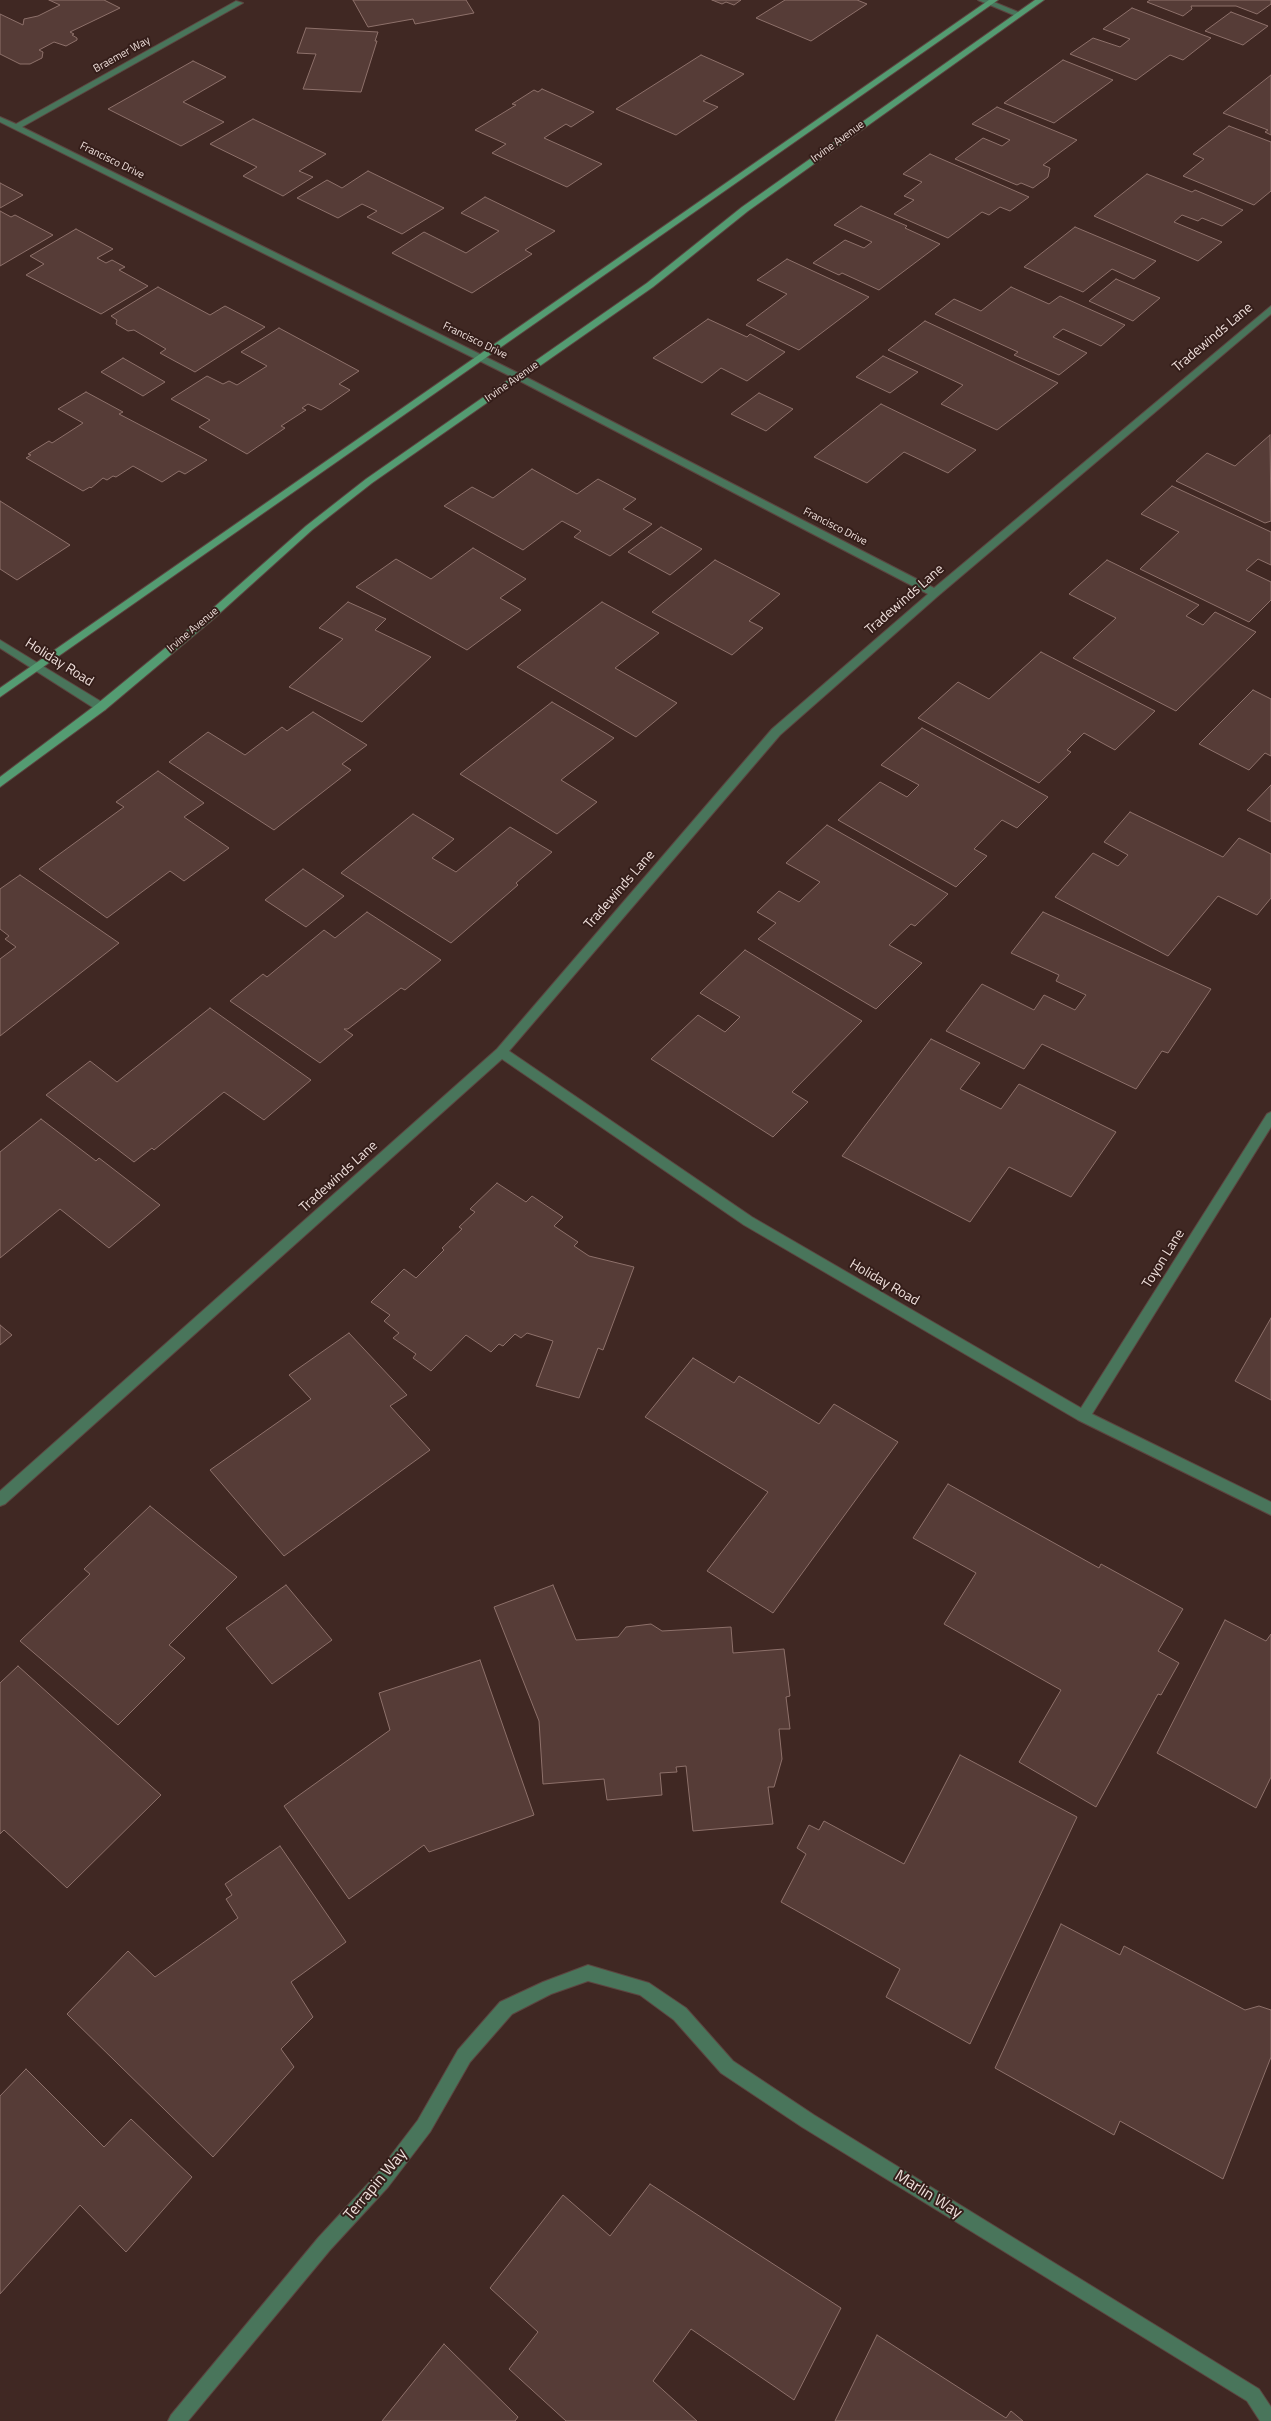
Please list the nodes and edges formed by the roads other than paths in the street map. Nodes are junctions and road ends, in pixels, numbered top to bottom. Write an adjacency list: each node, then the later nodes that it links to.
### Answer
1 (1040, 0): 4 (main road, Irvine Avenue)
2 (989, 1): 4 (street); 8 (main road, Irvine Avenue)
3 (240, 3): 6 (street, Braemer Way)
4 (1019, 14): 9 (main road, Irvine Avenue)
5 (0, 119): 6 (street, Francisco Drive)
6 (16, 127): 8 (street, Francisco Drive)
7 (1271, 309): 10 (street, Tradewinds Lane)
8 (480, 358): 9 (street, Francisco Drive); 12 (main road, Irvine Avenue)
9 (519, 377): 10 (street, Francisco Drive); 14 (main road, Irvine Avenue)
10 (935, 593): 16 (street, Tradewinds Lane)
11 (0, 643): 12 (street, Holiday Road)
12 (38, 666): 13 (main road, Irvine Avenue); 14 (street, Holiday Road)
13 (0, 693)
14 (101, 707): 15 (main road, Irvine Avenue)
15 (0, 783)
16 (501, 1052): 18 (street, Holiday Road); 19 (street, Tradewinds Lane)
17 (1271, 1117): 18 (street, Toyon Lane)
18 (1083, 1416): 20 (street, Holiday Road)
19 (0, 1500)
20 (1271, 1509)
21 (588, 1973): 22 (street, Terrapin Way); 23 (street, Marlin Way)
22 (177, 2421)
23 (1270, 2421)

